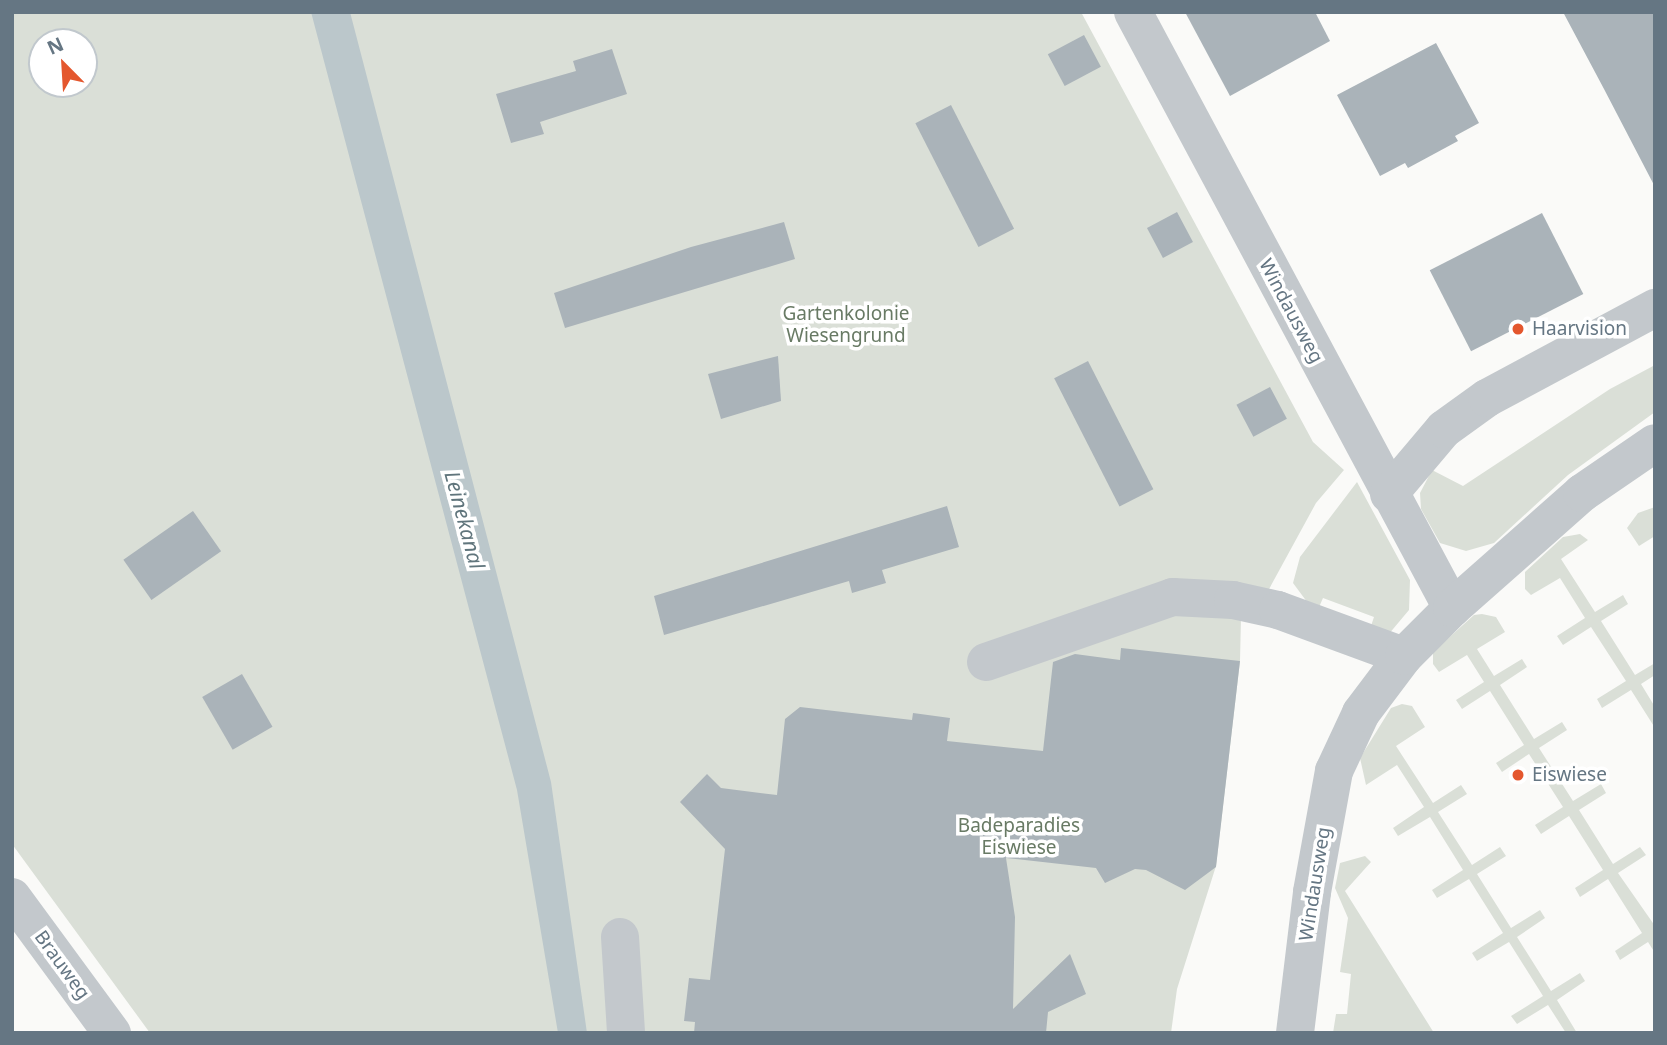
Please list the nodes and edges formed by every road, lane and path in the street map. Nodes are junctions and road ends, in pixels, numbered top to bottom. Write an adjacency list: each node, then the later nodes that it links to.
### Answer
1 (1133, 12): 4 (street, Windausweg)
2 (1655, 308): 4 (street)
3 (1655, 443): 5 (street, Windausweg)
4 (1389, 494): 5 (street, Windausweg)
5 (1452, 608): 6 (street, Windausweg)
6 (1405, 656): 7 (street); 12 (street, Windausweg)
7 (986, 662)
8 (12, 897): 10 (street, Brauweg)
9 (620, 937): 11 (street)
10 (112, 1033)
11 (626, 1033)
12 (1295, 1033)

